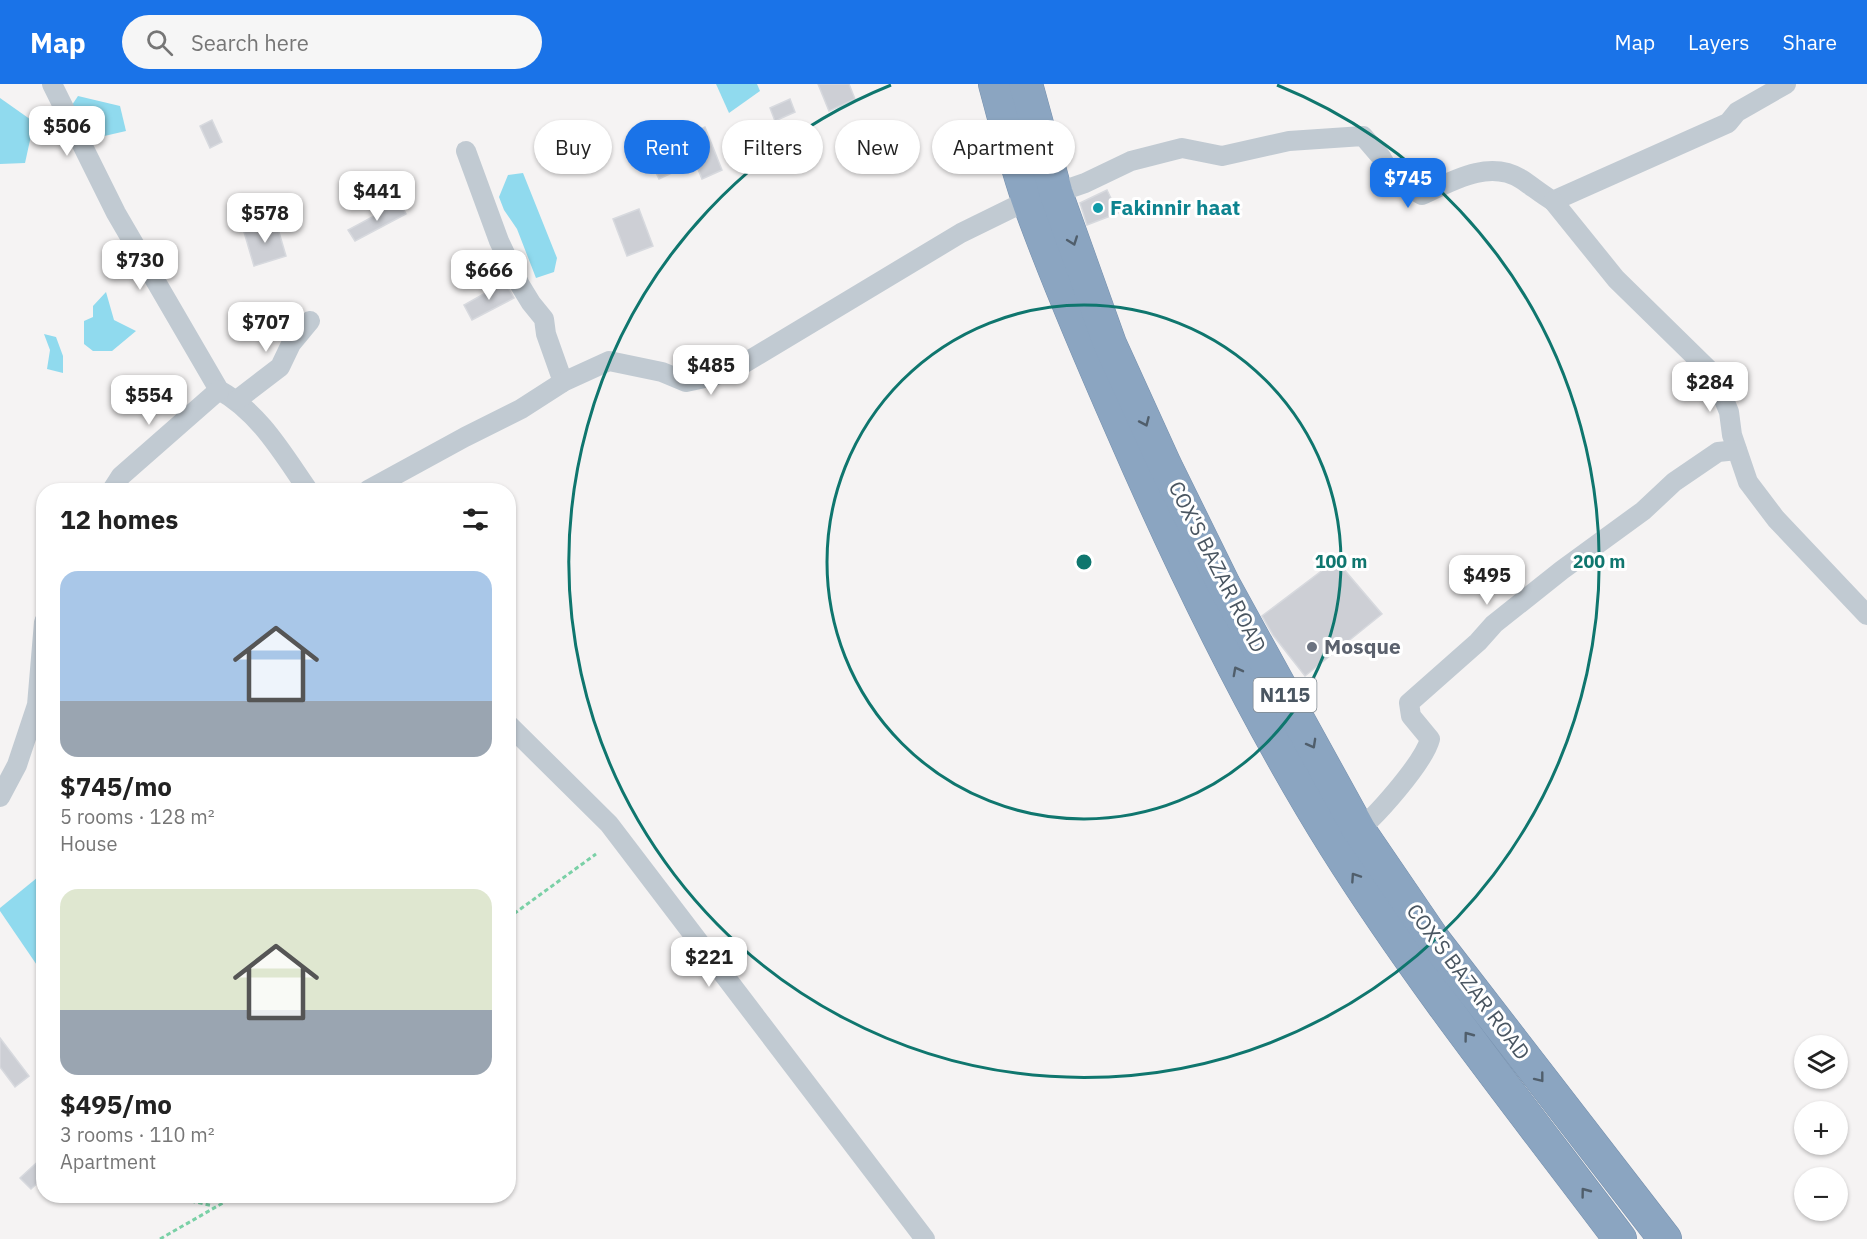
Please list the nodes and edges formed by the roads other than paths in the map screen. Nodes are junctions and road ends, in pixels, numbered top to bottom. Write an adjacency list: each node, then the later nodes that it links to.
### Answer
1 (52, 84): 10 (street)
2 (995, 84): 6 (highway, COX'S BAZAR ROAD / N115)
3 (1026, 84): 6 (highway, COX'S BAZAR ROAD / N115)
4 (1786, 84): 7 (street)
5 (466, 151): 9 (street)
6 (1042, 197): 7 (street); 9 (street); 20 (highway, COX'S BAZAR ROAD / N115)
7 (1553, 201): 12 (street)
8 (310, 321): 11 (street)
9 (563, 382): 15 (street)
10 (219, 390): 11 (street); 13 (street)
11 (237, 400): 14 (street)
12 (1737, 450): 16 (street); 20 (street)
13 (116, 483)
14 (303, 483)
15 (381, 483)
16 (1867, 615)
17 (36, 708): 19 (street)
18 (516, 732): 21 (street)
19 (0, 797)
20 (1347, 838): 22 (highway, COX'S BAZAR ROAD / N115, one-way to 20); 23 (highway, COX'S BAZAR ROAD / N115, one-way to 23)
21 (925, 1239)
22 (1620, 1239)
23 (1665, 1239)

